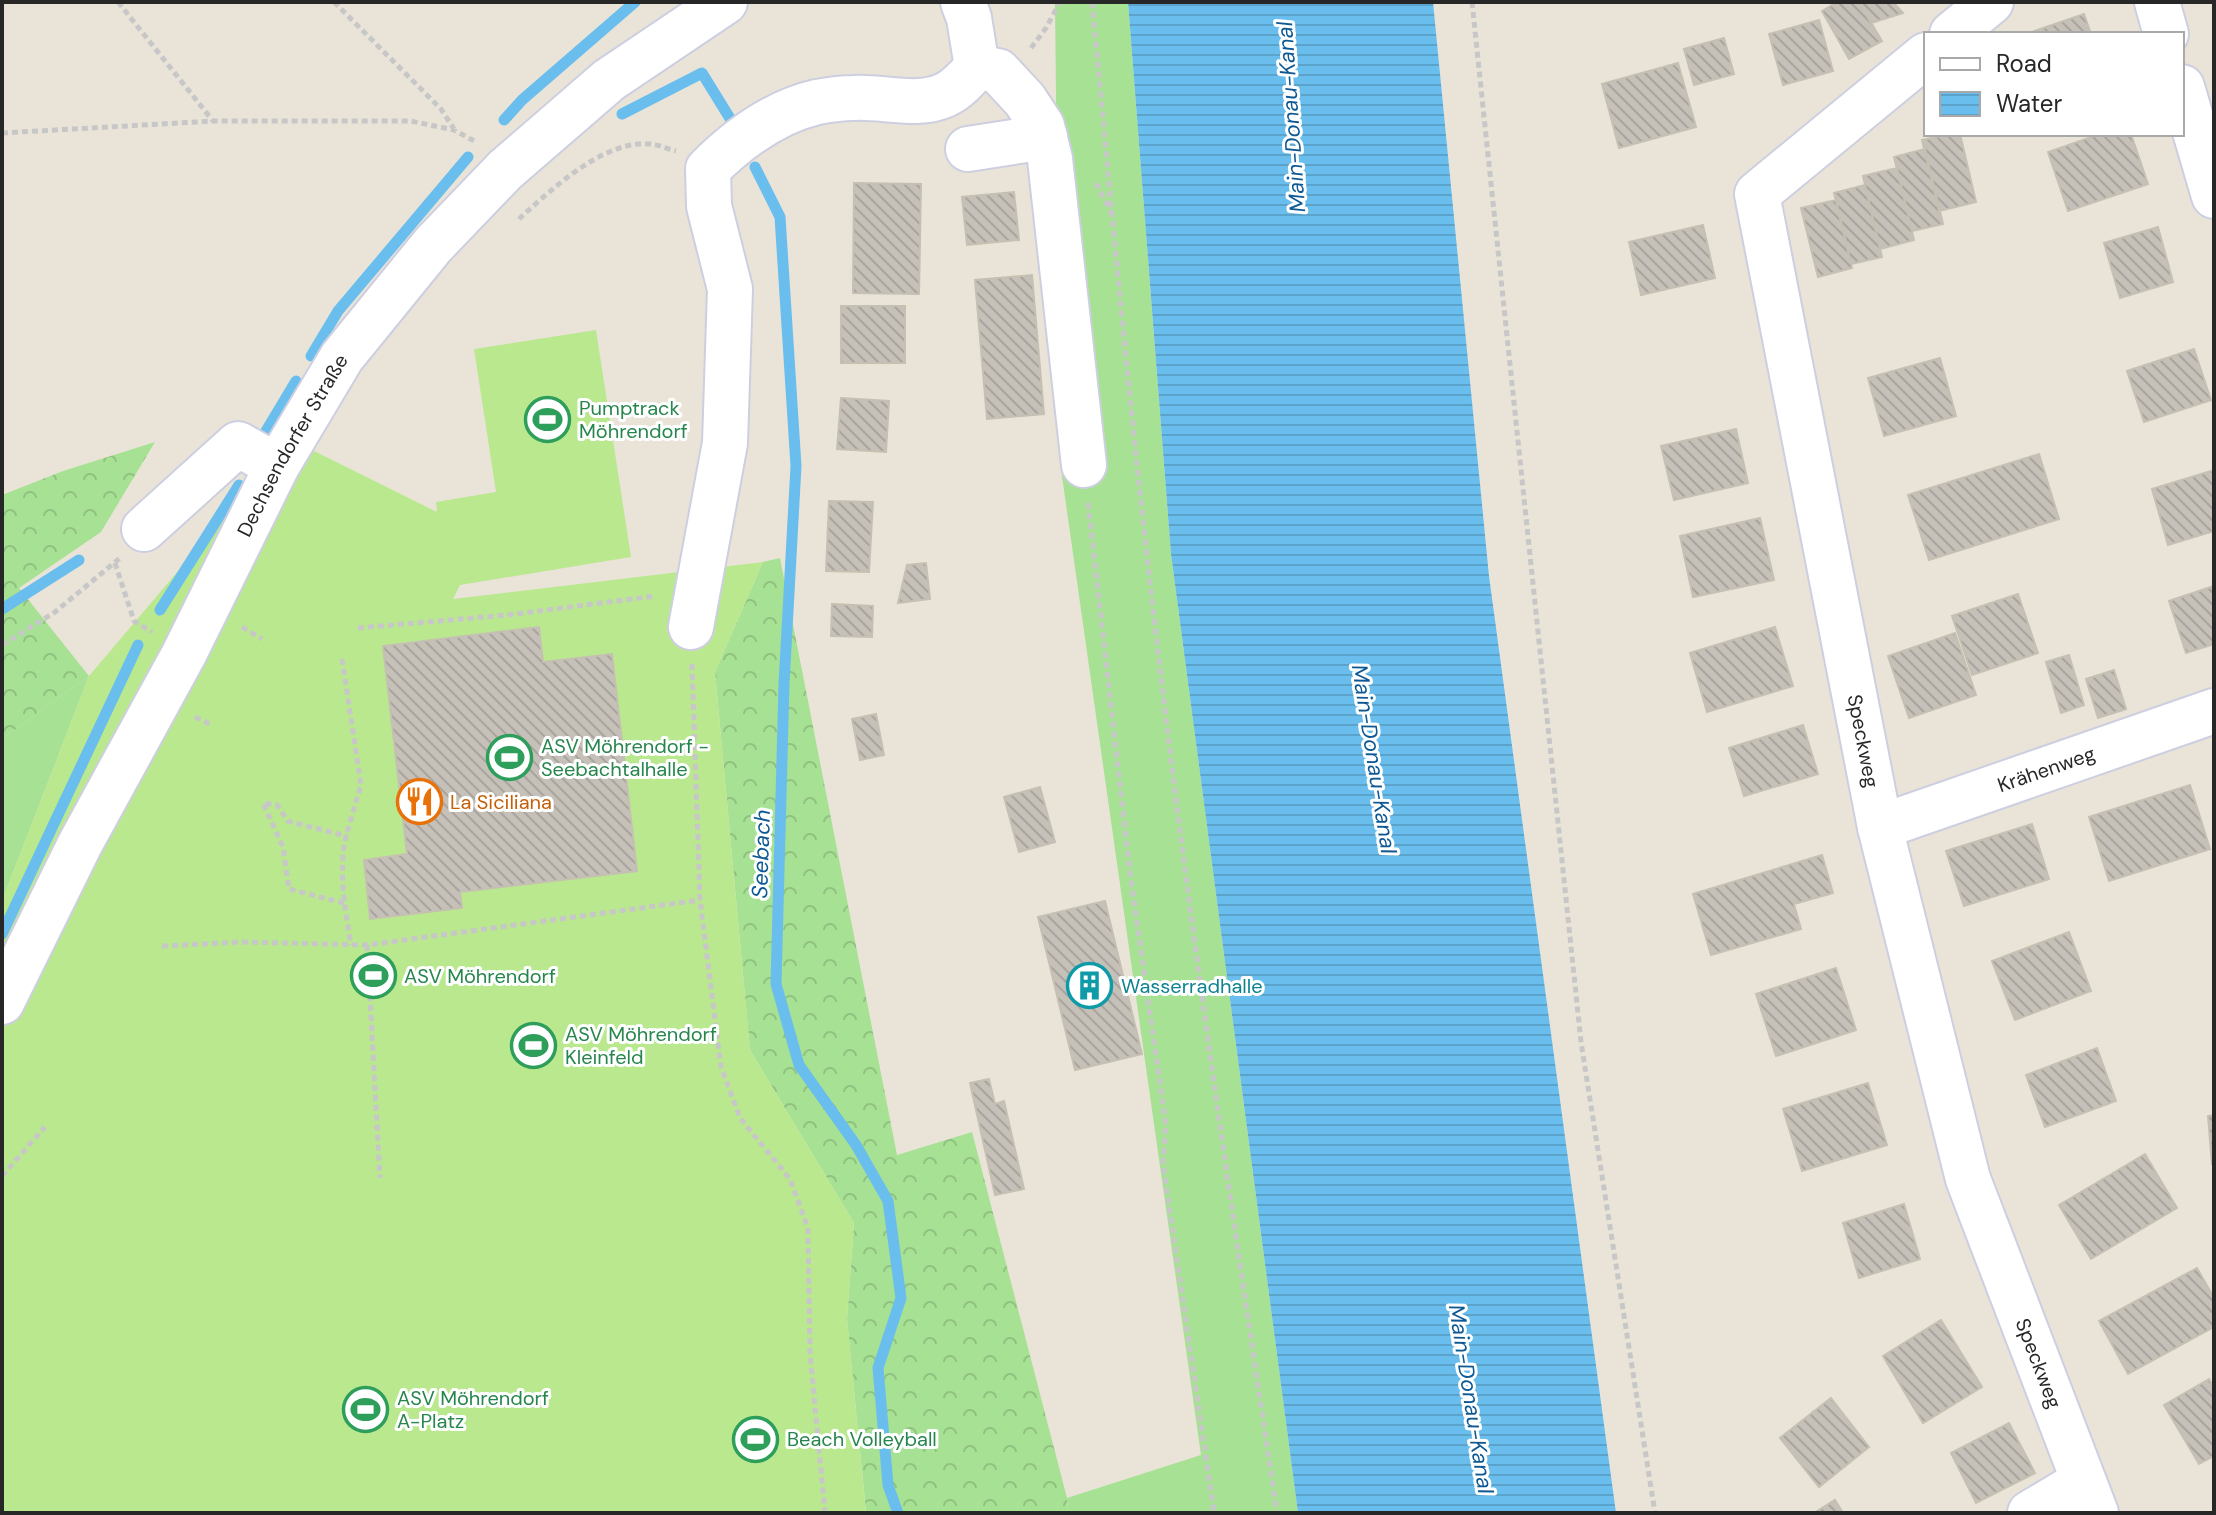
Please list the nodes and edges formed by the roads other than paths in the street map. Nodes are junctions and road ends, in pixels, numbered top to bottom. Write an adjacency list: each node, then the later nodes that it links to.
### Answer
1 (725, 2): 12 (street, Dechsendorfer Straße)
2 (963, 2): 6 (street)
3 (1991, 2): 4 (street)
4 (1954, 32)
5 (1924, 57): 16 (street, Speckweg)
6 (988, 69): 8 (street); 14 (street)
7 (2184, 94): 10 (street)
8 (1045, 137): 9 (street); 11 (street)
9 (968, 149)
10 (2214, 196)
11 (1084, 465)
12 (277, 466): 13 (street); 17 (street, Dechsendorfer Straße)
13 (144, 529)
14 (694, 609)
15 (2214, 711): 16 (street, Krähenweg)
16 (1880, 827): 18 (street, Speckweg)
17 (2, 1002)
18 (2089, 1498): 19 (street, Speckweg)
19 (2030, 1513)

